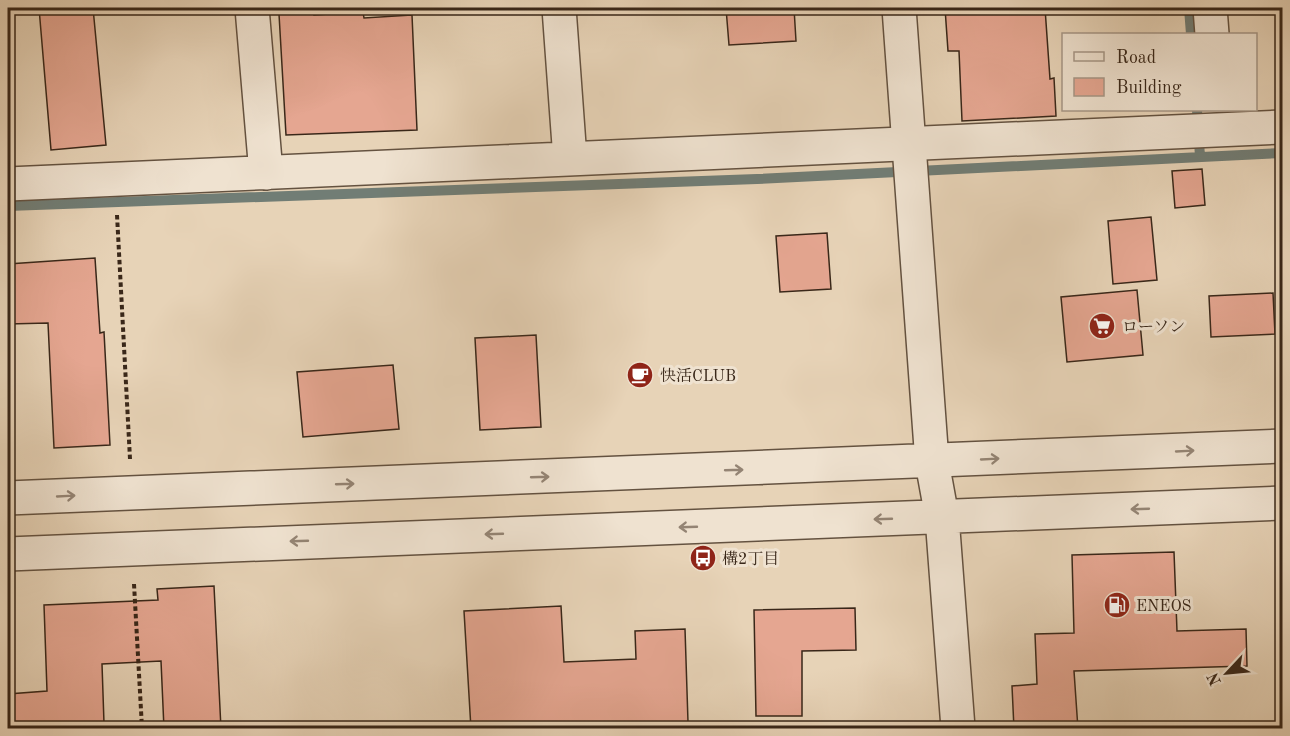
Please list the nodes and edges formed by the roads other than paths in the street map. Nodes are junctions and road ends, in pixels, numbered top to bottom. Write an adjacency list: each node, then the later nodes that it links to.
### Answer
1 (252, 8): 10 (street)
2 (559, 8): 9 (street)
3 (899, 8): 8 (street)
4 (1210, 8): 5 (street)
5 (1212, 33)
6 (1218, 120): 7 (street); 8 (street)
7 (1282, 127)
8 (909, 144): 9 (street); 13 (street)
9 (570, 159): 10 (street)
10 (266, 173): 11 (street)
11 (8, 184)
12 (1282, 446): 13 (street, one-way to 12)
13 (932, 462): 14 (street, one-way to 13); 16 (street)
14 (8, 498)
15 (1282, 503): 16 (street, one-way to 16)
16 (942, 517): 17 (street, one-way to 17); 18 (street)
17 (8, 554)
18 (958, 729)

